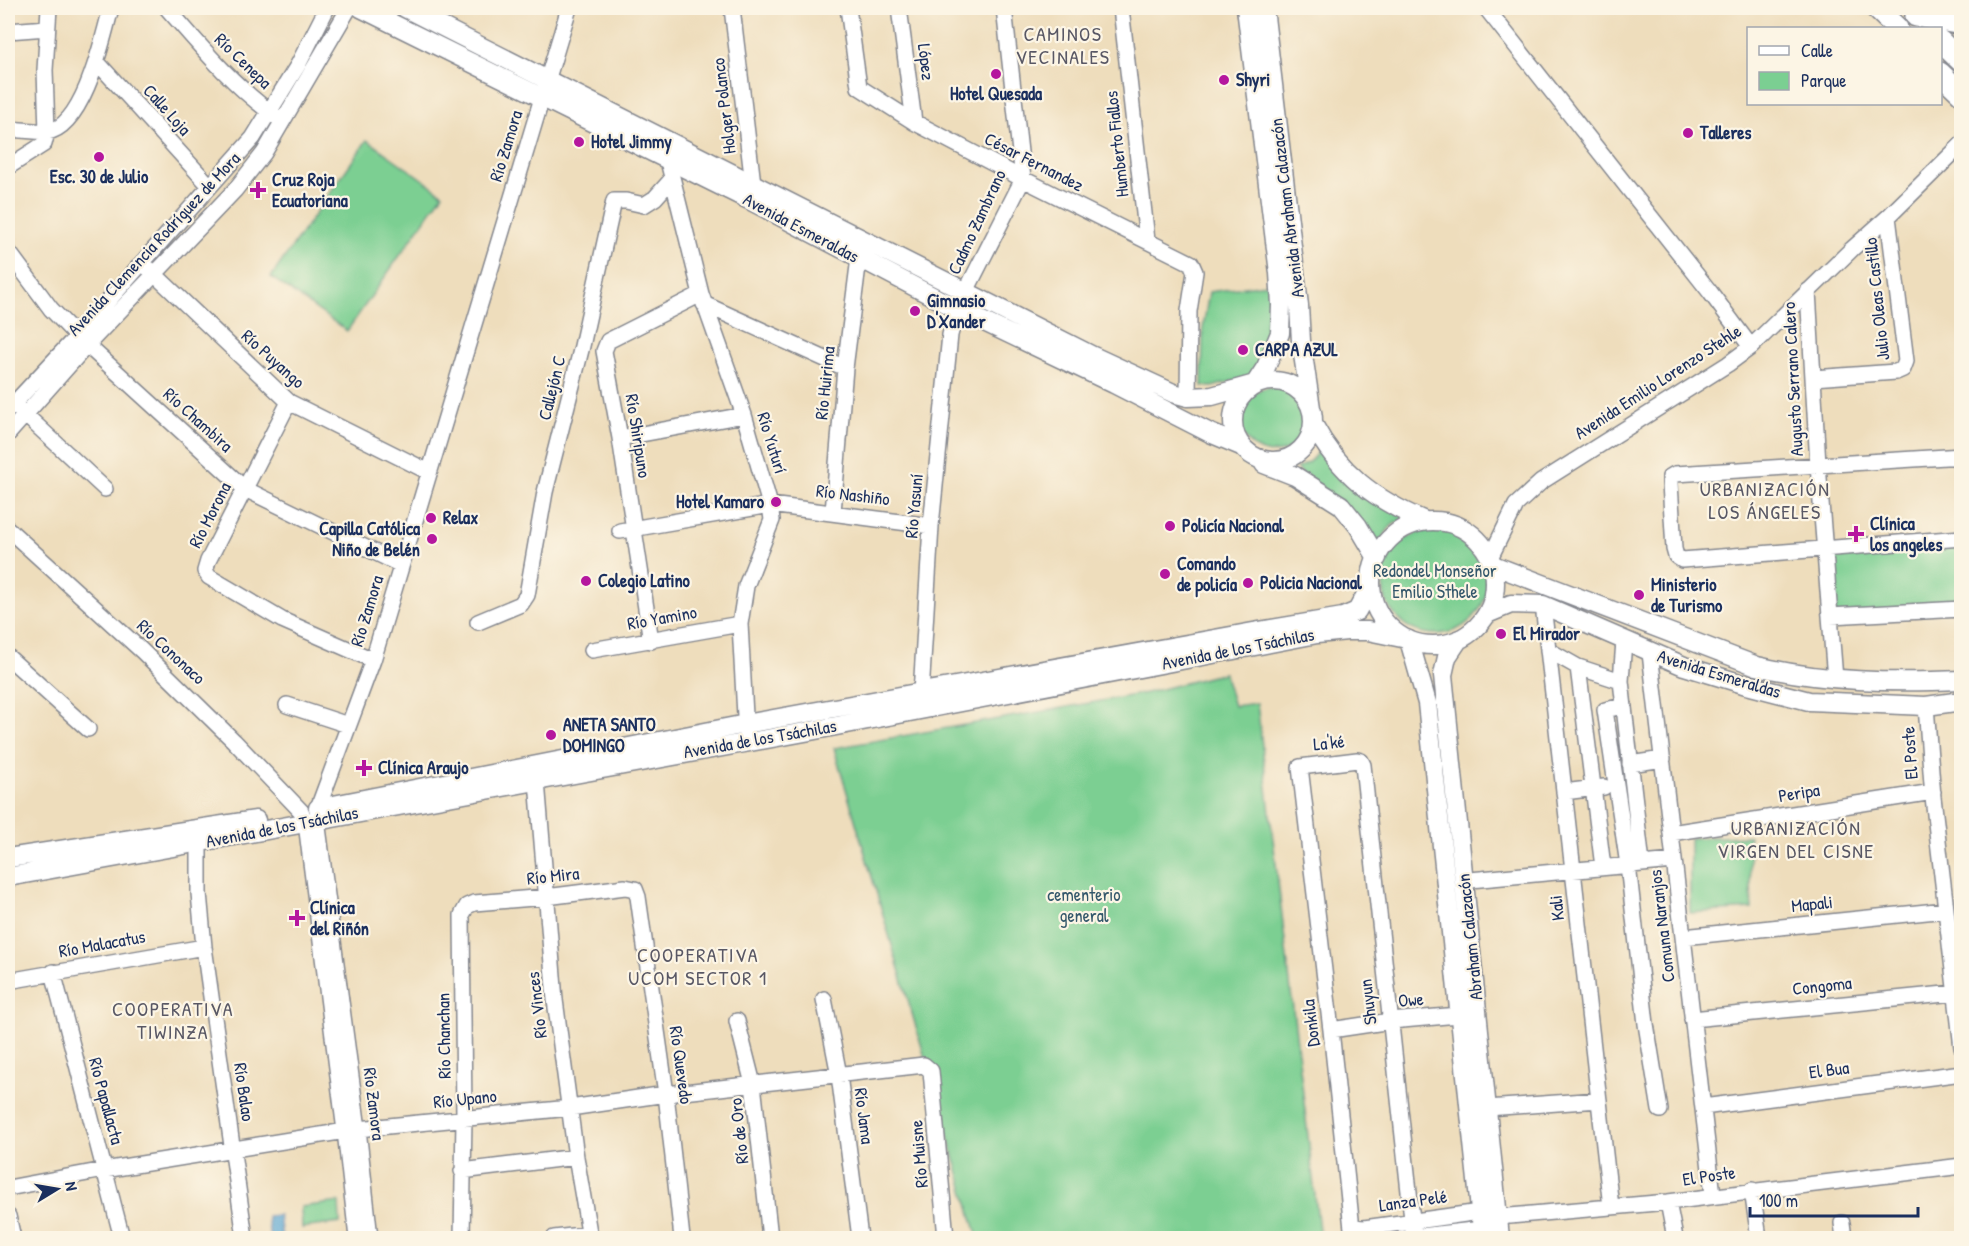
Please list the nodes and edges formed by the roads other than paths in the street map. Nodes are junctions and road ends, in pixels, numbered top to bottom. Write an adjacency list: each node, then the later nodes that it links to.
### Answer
1 (49, 8): 21 (street)
2 (111, 8): 24 (street)
3 (167, 8): 29 (street, Río Cenepa)
4 (327, 8): 29 (street, Avenida Clemencia Rodríguez de Mora)
5 (349, 8): 29 (street, Avenida Clemencia Rodríguez de Mora)
6 (361, 8): 27 (main road, Avenida Esmeraldas)
7 (405, 8): 27 (main road, Avenida Esmeraldas)
8 (569, 8): 27 (street, Río Zamora)
9 (732, 8): 40 (street, Holger Polanco)
10 (848, 8): 30 (street, César Fernandez)
11 (899, 8): 30 (street, López)
12 (1004, 8): 38 (street, Cadmo Zambrano)
13 (1121, 8): 42 (street, Humberto Fiallos)
14 (1246, 8): 55 (main road, Avenida Abraham Calazacón)
15 (1264, 8): 60 (main road, Avenida Abraham Calazacón)
16 (1486, 8): 52 (street)
17 (1876, 8): 20 (highway)
18 (1917, 17): 19 (highway)
19 (1962, 24)
20 (1896, 27)
21 (48, 28): 22 (street); 32 (street)
22 (8, 31)
23 (1942, 42): 25 (highway)
24 (97, 62): 32 (street); 39 (street, Calle Loja)
25 (1962, 62)
26 (1942, 74): 28 (highway)
27 (544, 88): 36 (main road, Avenida Esmeraldas); 40 (main road, Avenida Esmeraldas); 66 (street, Río Zamora)
28 (1962, 94)
29 (276, 117): 34 (street, Avenida Clemencia Rodríguez de Mora); 37 (street, Avenida Clemencia Rodríguez de Mora)
30 (914, 122): 38 (street, César Fernandez)
31 (8, 129): 32 (street)
32 (47, 132): 35 (street)
33 (1962, 144): 41 (street, Avenida Emilio Lorenzo Stehle)
34 (232, 163): 37 (street); 39 (street, Avenida Clemencia Rodríguez de Mora)
35 (8, 167)
36 (670, 170): 40 (main road, Avenida Esmeraldas); 49 (street, Río Yuturí); 86 (street, Callejón C)
37 (246, 176): 46 (street, Avenida Clemencia Rodríguez de Mora)
38 (1023, 179): 42 (street, César Fernandez); 48 (street, Cadmo Zambrano)
39 (209, 185): 45 (street, Avenida Clemencia Rodríguez de Mora)
40 (752, 192): 44 (main road, Avenida Esmeraldas); 48 (main road, Avenida Esmeraldas)
41 (1888, 217): 47 (street, Avenida Emilio Lorenzo Stehle); 54 (street, Julio Oleas Castillo)
42 (1147, 240): 56 (street, César Fernandez)
43 (8, 251): 51 (street, Río Chambira)
44 (859, 258): 50 (main road, Avenida Esmeraldas); 53 (street, Río Huirima)
45 (142, 262): 46 (street, Río Puyango); 51 (street, Avenida Clemencia Rodríguez de Mora)
46 (155, 275): 51 (street, Avenida Clemencia Rodríguez de Mora); 57 (street, Río Puyango)
47 (1808, 291): 52 (street, Avenida Emilio Lorenzo Stehle); 54 (street, Augusto Serrano Calero)
48 (966, 292): 50 (street, Cadmo Zambrano); 56 (main road, Avenida Esmeraldas)
49 (703, 299): 53 (street); 59 (street, Río Yuturí); 62 (street, Río Shiripuno)
50 (957, 309): 63 (main road, Avenida Esmeraldas); 73 (street, Río Yasuní)
51 (82, 341): 58 (street, Avenida Clemencia Rodríguez de Mora); 69 (street, Río Chambira)
52 (1751, 347): 79 (street, Avenida Emilio Lorenzo Stehle)
53 (845, 368): 71 (street, Río Huirima)
54 (1813, 378): 65 (street, Augusto Serrano Calero)
55 (1255, 384): 56 (main road, Avenida Esmeraldas); 60 (main road); 63 (main road)
56 (1188, 397)
57 (289, 402): 66 (street, Río Puyango); 69 (street, Río Morona)
58 (13, 406): 61 (street, Avenida Clemencia Rodríguez de Mora); 68 (street)
59 (744, 416): 62 (street); 70 (street, Río Yuturí)
60 (1312, 416): 63 (main road); 72 (main road, Avenida Abraham Calazacón)
61 (8, 434)
62 (620, 438): 75 (street, Río Shiripuno)
63 (1247, 451): 78 (main road, Avenida Esmeraldas)
64 (1961, 456): 65 (street); 67 (street)
65 (1818, 465): 77 (street, Augusto Serrano Calero); 77 (street)
66 (429, 472): 80 (street, Río Zamora)
67 (1962, 480)
68 (105, 489)
69 (245, 489): 80 (street, Río Chambira); 96 (street, Río Morona)
70 (770, 505): 71 (street, Río Nashiño); 75 (street, Río Nashiño); 87 (street, Río Yuturí)
71 (833, 512): 73 (street, Río Nashiño)
72 (1425, 521): 78 (main road); 79 (main road)
73 (931, 525): 101 (street, Río Yasuní)
74 (8, 529): 120 (street, Río Cononaco)
75 (629, 530): 90 (street, Río Shiripuno)
76 (1962, 538): 77 (street)
77 (1824, 549): 85 (street, Augusto Serrano Calero)
78 (1377, 558): 81 (main road)
79 (1492, 562): 84 (main road); 98 (main road, Avenida Esmeraldas)
80 (401, 565): 96 (street, Río Zamora)
81 (1371, 585): 88 (main road); 101 (main road, Avenida de los Tsáchilas)
82 (1543, 605): 84 (main road, Avenida Esmeraldas); 91 (main road, Avenida Esmeraldas); 93 (street, Kali)
83 (1962, 609): 85 (street)
84 (1487, 614): 89 (main road)
85 (1830, 616): 98 (street, Augusto Serrano Calero)
86 (478, 622)
87 (740, 624): 90 (street, Río Yamino); 110 (street, Río Yuturí)
88 (1408, 639): 89 (main road); 101 (main road, Avenida de los Tsáchilas); 140 (main road, Abraham Calazacón)
89 (1459, 639): 154 (main road, Abraham Calazacón)
90 (651, 641): 92 (street, Río Yamino)
91 (1624, 641): 94 (main road, Avenida Esmeraldas); 100 (street)
92 (592, 650)
93 (1548, 650): 97 (street); 118 (street, Kali)
94 (1650, 652): 105 (main road, Avenida Esmeraldas); 111 (street, Comuna Naranjos)
95 (8, 657): 109 (street)
96 (373, 660): 108 (street, Río Zamora)
97 (1578, 667): 100 (street); 107 (street)
98 (1835, 679): 99 (main road, Avenida Esmeraldas)
99 (1962, 680)
100 (1621, 681): 104 (street)
101 (922, 701): 110 (main road, Avenida de los Tsáchilas)
102 (1962, 701): 105 (main road, Avenida Esmeraldas)
103 (286, 705): 108 (street)
104 (1623, 706): 106 (street); 113 (street)
105 (1926, 706): 119 (street, El Poste)
106 (1605, 710): 107 (street); 116 (street)
107 (1585, 713): 117 (street)
108 (348, 725): 120 (street, Río Zamora)
109 (88, 729)
110 (746, 733): 115 (main road, Avenida de los Tsáchilas)
111 (1663, 759): 113 (street); 121 (street, Comuna Naranjos)
112 (1361, 761): 114 (street, La'ké); 142 (street, Shuyun)
113 (1630, 764): 125 (street)
114 (1300, 767): 144 (street, Donkila)
115 (536, 773): 120 (main road, Avenida de los Tsáchilas); 130 (street, Río Vinces)
116 (1616, 786): 117 (street); 125 (street)
117 (1594, 788): 118 (street); 126 (street)
118 (1564, 792): 127 (street, Kali)
119 (1933, 792): 121 (street, Peripa); 133 (street, El Poste)
120 (310, 815): 122 (main road, Avenida de los Tsáchilas); 123 (main road, Avenida de los Tsáchilas); 157 (street, Río Zamora)
121 (1671, 833): 124 (street, Comuna Naranjos)
122 (199, 843): 128 (main road, Avenida de los Tsáchilas); 135 (street, Río Balao)
123 (8, 858)
124 (1674, 861): 125 (street); 134 (street, Comuna Naranjos)
125 (1635, 864): 126 (street); 155 (street)
126 (1603, 867): 127 (street)
127 (1573, 870): 129 (street); 151 (street, Kali)
128 (8, 877)
129 (1470, 880)
130 (546, 897): 131 (street, Río Mira); 132 (street, Río Mira); 153 (street, Río Vinces)
131 (638, 897): 150 (street, Río Quevedo)
132 (467, 906): 156 (street, Río Chanchan)
133 (1946, 910): 134 (street, Mapali); 138 (street, El Poste)
134 (1683, 937): 141 (street, Comuna Naranjos)
135 (204, 947): 136 (street, Río Malacatus); 158 (street, Río Balao)
136 (53, 972): 137 (street, Río Malacatus); 161 (street, Río Papallacta)
137 (8, 981)
138 (1955, 993): 141 (street, Congoma); 145 (street, El Poste)
139 (824, 999): 148 (street, Río Jama)
140 (1458, 1015): 142 (street, Owe); 171 (main road, Abraham Calazacón)
141 (1692, 1019): 152 (street, Comuna Naranjos)
142 (1391, 1021): 144 (street, Owe); 170 (street, Shuyun)
143 (737, 1022): 149 (street, Río de Oro)
144 (1331, 1030): 172 (street, Donkila)
145 (1962, 1048)
146 (928, 1067): 148 (street, Río Upano); 185 (street, Río Muisne)
147 (1962, 1073): 152 (street, El Bua)
148 (839, 1076): 149 (street, Río Upano); 184 (street, Río Jama)
149 (753, 1084): 150 (street, Río Upano); 183 (street, Río de Oro)
150 (666, 1094): 153 (street, Río Upano); 182 (street, Río Quevedo)
151 (1599, 1100): 154 (street); 167 (street, Kali)
152 (1702, 1107): 165 (street, Comuna Naranjos)
153 (570, 1108): 156 (street, Río Upano); 159 (street, Río Vinces)
154 (1487, 1108): 169 (main road, Abraham Calazacón)
155 (1660, 1110)
156 (464, 1118): 157 (street, Río Upano); 162 (street, Río Chanchan)
157 (352, 1130): 158 (street, Río Upano); 178 (street, Río Zamora); 179 (street, Río Zamora)
158 (233, 1149): 161 (street, Río Upano); 177 (street, Río Balao)
159 (576, 1157): 162 (street); 173 (street, Río Vinces)
160 (1962, 1166): 164 (street, El Poste)
161 (104, 1170): 163 (street, Río Upano); 176 (street, Río Papallacta)
162 (462, 1171): 180 (street, Río Chanchan)
163 (8, 1188)
164 (1752, 1190): 165 (street, El Poste); 188 (street)
165 (1713, 1195): 166 (street, El Poste)
166 (1668, 1202): 167 (street, El Poste); 187 (street)
167 (1611, 1207): 169 (street, El Poste)
168 (8, 1216): 175 (street)
169 (1498, 1217): 186 (main road, Abraham Calazacón)
170 (1412, 1221): 171 (street, Lanza Pelé); 172 (street, Lanza Pelé); 174 (street, Shuyun)
171 (1482, 1226): 174 (street, Lanza Pelé)
172 (1353, 1233)
173 (590, 1236): 181 (street)
174 (1410, 1238)
175 (13, 1239)
176 (122, 1239)
177 (245, 1239)
178 (357, 1239)
179 (370, 1239)
180 (462, 1239)
181 (554, 1239)
182 (682, 1239)
183 (770, 1239)
184 (860, 1239)
185 (946, 1239)
186 (1500, 1239)
187 (1675, 1239)
188 (1760, 1239)

